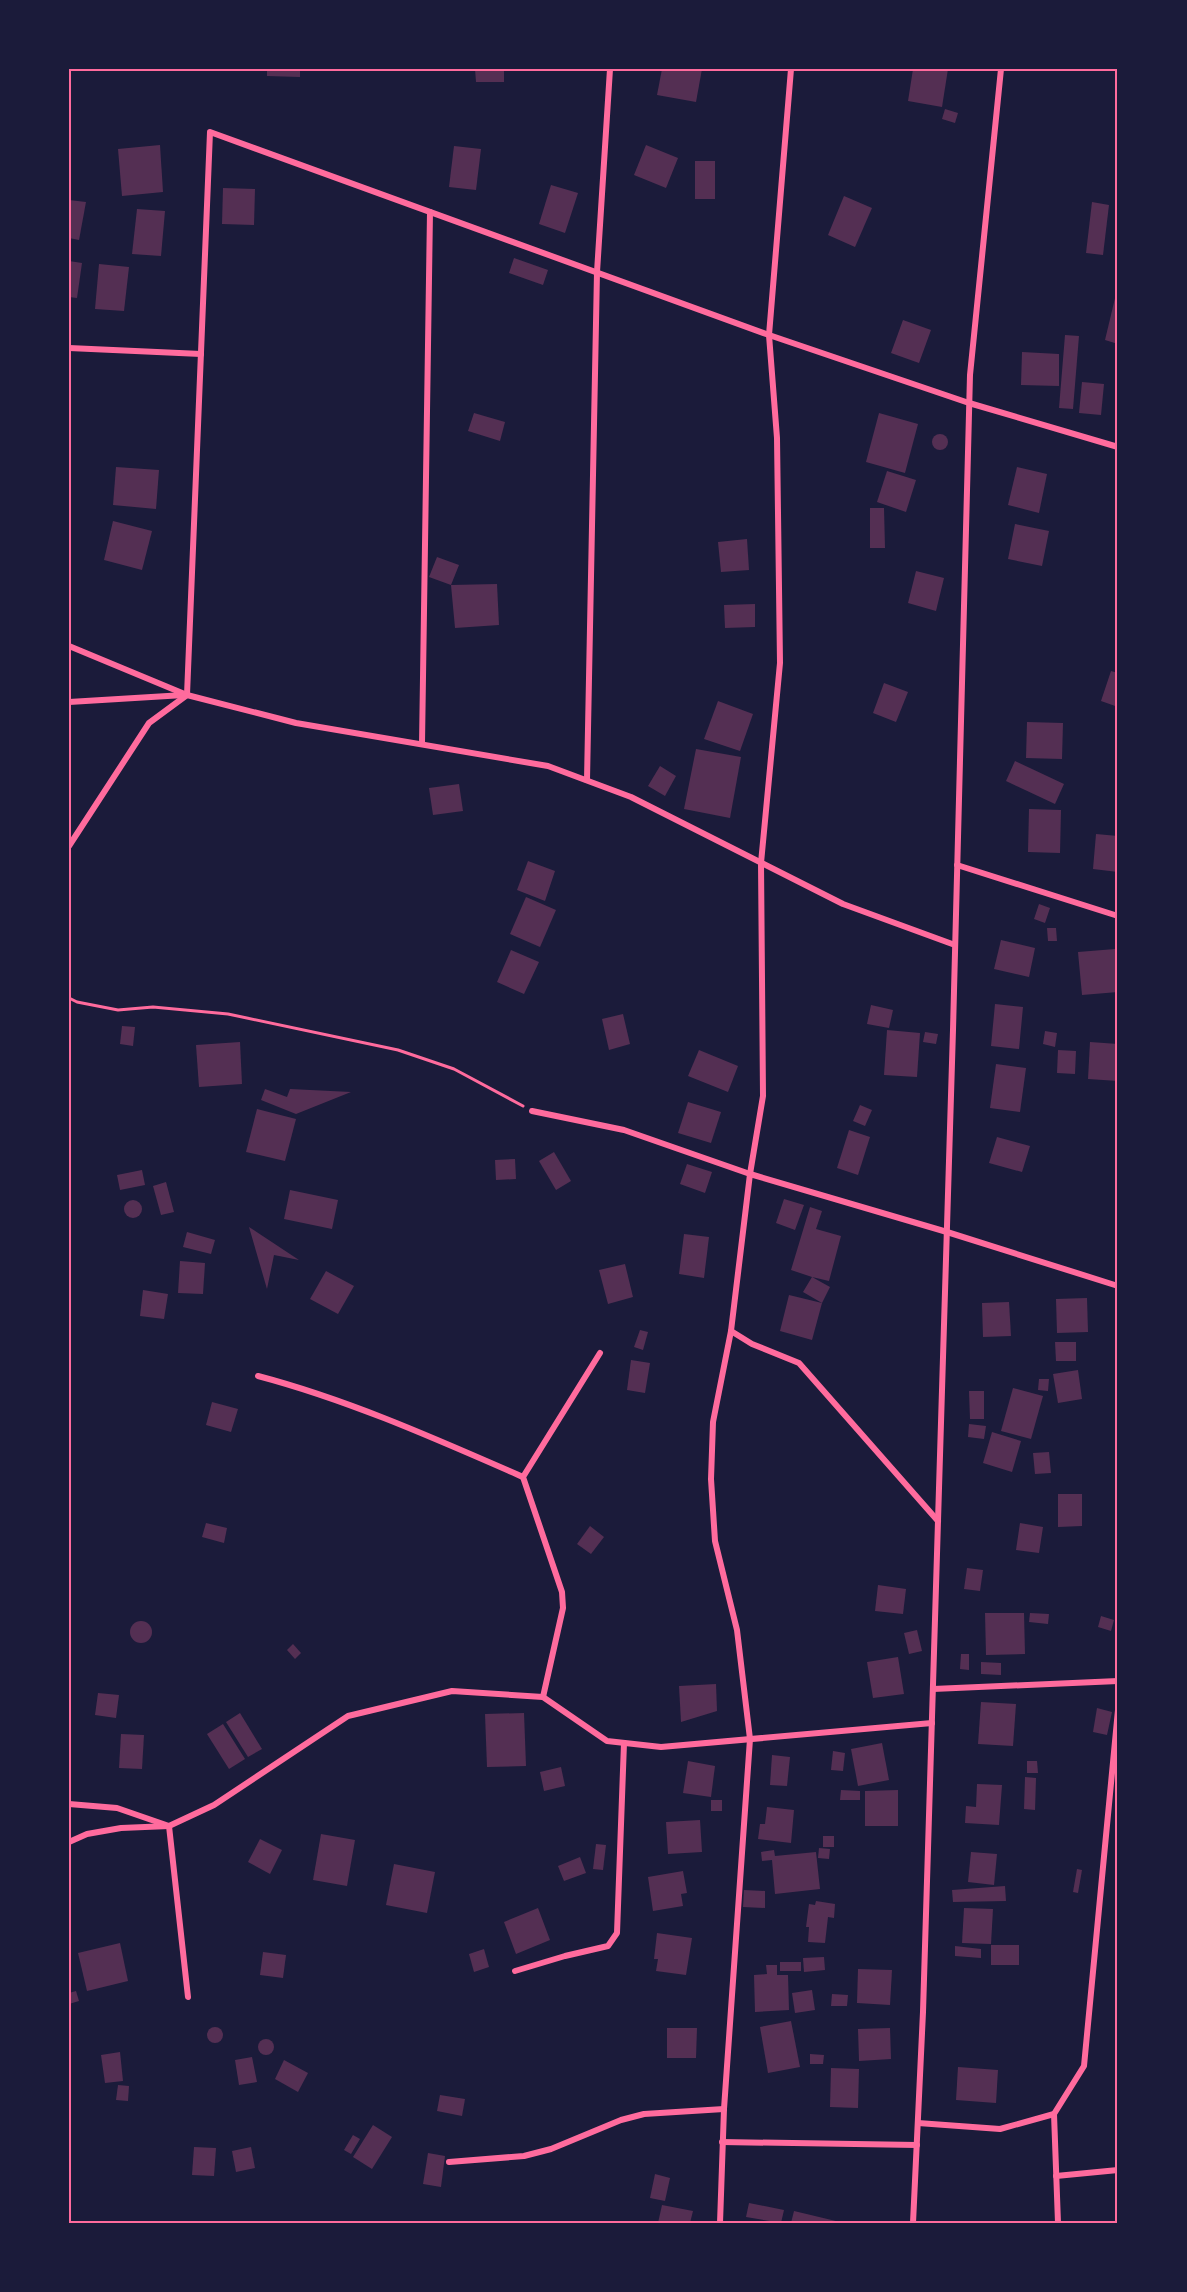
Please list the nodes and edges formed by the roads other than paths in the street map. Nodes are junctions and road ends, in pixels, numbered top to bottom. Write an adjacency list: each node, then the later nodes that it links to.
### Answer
1 (610, 69): 5 (street)
2 (791, 69): 6 (street)
3 (1001, 69): 9 (street)
4 (429, 212): 5 (street); 8 (street); 14 (street)
5 (597, 272): 6 (street); 15 (street)
6 (770, 334): 9 (street); 17 (street)
7 (69, 348): 8 (street)
8 (201, 354): 12 (street)
9 (969, 403): 10 (street); 18 (street)
10 (1118, 447)
11 (69, 646): 12 (street)
12 (187, 695): 13 (street); 14 (street); 16 (street)
13 (69, 702)
14 (422, 744): 15 (street)
15 (587, 780): 17 (street)
16 (69, 846)
17 (761, 863): 20 (street); 22 (street)
18 (957, 865): 19 (street); 20 (street)
19 (1118, 916)
20 (955, 945): 23 (street)
21 (532, 1111): 22 (street)
22 (750, 1174): 23 (street); 25 (street)
23 (947, 1232): 24 (street); 29 (street)
24 (1118, 1286)
25 (731, 1331): 29 (street); 35 (street)
26 (600, 1353): 28 (street)
27 (258, 1376): 28 (street)
28 (523, 1477): 32 (street)
29 (938, 1521): 31 (street)
30 (1118, 1681): 31 (street)
31 (933, 1689): 34 (street)
32 (543, 1697): 36 (street); 38 (street)
33 (1118, 1710): 43 (street)
34 (932, 1723): 35 (street); 44 (street)
35 (750, 1739): 36 (street); 42 (street)
36 (624, 1743): 40 (street)
37 (69, 1804): 38 (street)
38 (169, 1826): 39 (street); 41 (street)
39 (69, 1842)
40 (515, 1971)
41 (188, 1996)
42 (724, 2109): 45 (street); 47 (street)
43 (1054, 2114): 44 (street); 49 (street)
44 (918, 2123): 46 (street)
45 (722, 2142): 46 (street); 50 (street)
46 (916, 2145): 51 (street)
47 (449, 2162)
48 (1118, 2170): 49 (street)
49 (1056, 2176): 52 (street)
50 (720, 2223)
51 (913, 2223)
52 (1058, 2223)

